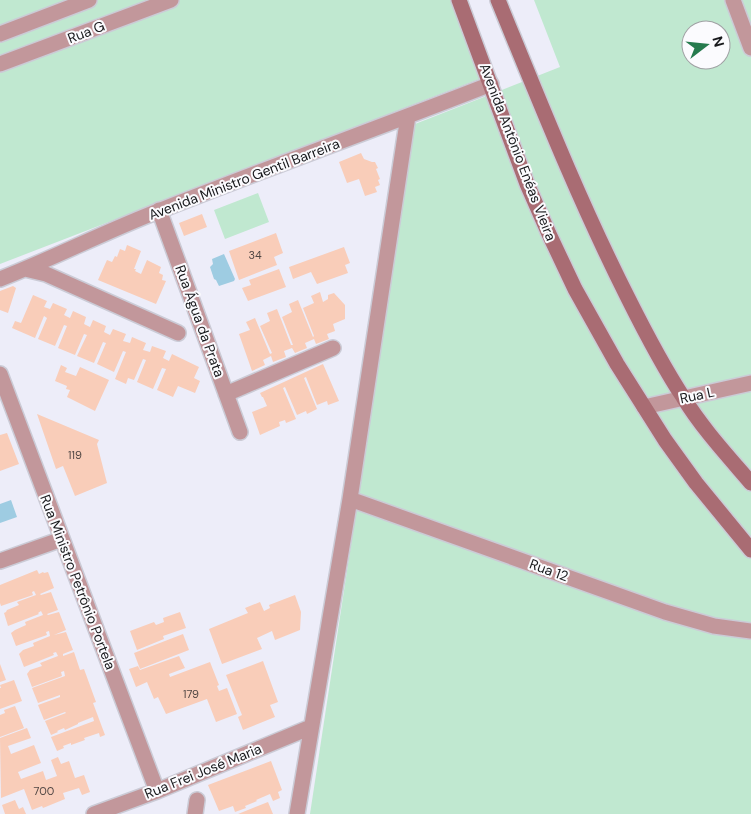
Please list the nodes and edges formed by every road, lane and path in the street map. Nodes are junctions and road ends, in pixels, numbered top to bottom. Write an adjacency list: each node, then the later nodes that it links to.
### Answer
1 (89, 0): 6 (street, Rua G)
2 (171, 0): 8 (street, Rua G)
3 (459, 0): 9 (street, Avenida Antônio Enéas Vieira)
4 (498, 0): 19 (street)
5 (733, 0): 7 (street)
6 (0, 34)
7 (751, 48)
8 (0, 64)
9 (491, 84): 10 (street, Avenida Ministro Gentil Barreira); 20 (street, Avenida Antônio Enéas Vieira)
10 (408, 116): 11 (street, Avenida Ministro Gentil Barreira); 23 (street)
11 (159, 210): 12 (street, Avenida Ministro Gentil Barreira); 18 (street, Rua Água da Prata)
12 (25, 269): 13 (street, Avenida Ministro Gentil Barreira); 14 (street)
13 (0, 279)
14 (178, 332)
15 (333, 348): 18 (street)
16 (0, 374): 24 (street, Rua Ministro Petrônio Portela)
17 (751, 384): 19 (street, Rua L)
18 (226, 394): 21 (street, Rua Água da Prata)
19 (683, 398): 20 (street, Rua L); 22 (street)
20 (644, 407): 25 (street, Avenida Antônio Enéas Vieira)
21 (240, 432)
22 (751, 483)
23 (350, 500): 27 (street, Rua 12); 28 (street)
24 (62, 539): 26 (street); 29 (street, Rua Ministro Petrônio Portela)
25 (751, 550)
26 (0, 561)
27 (751, 631)
28 (311, 727): 29 (street, Rua Frei José Maria); 31 (street)
29 (157, 791): 30 (street, Rua Frei José Maria)
30 (94, 814)
31 (297, 814)

